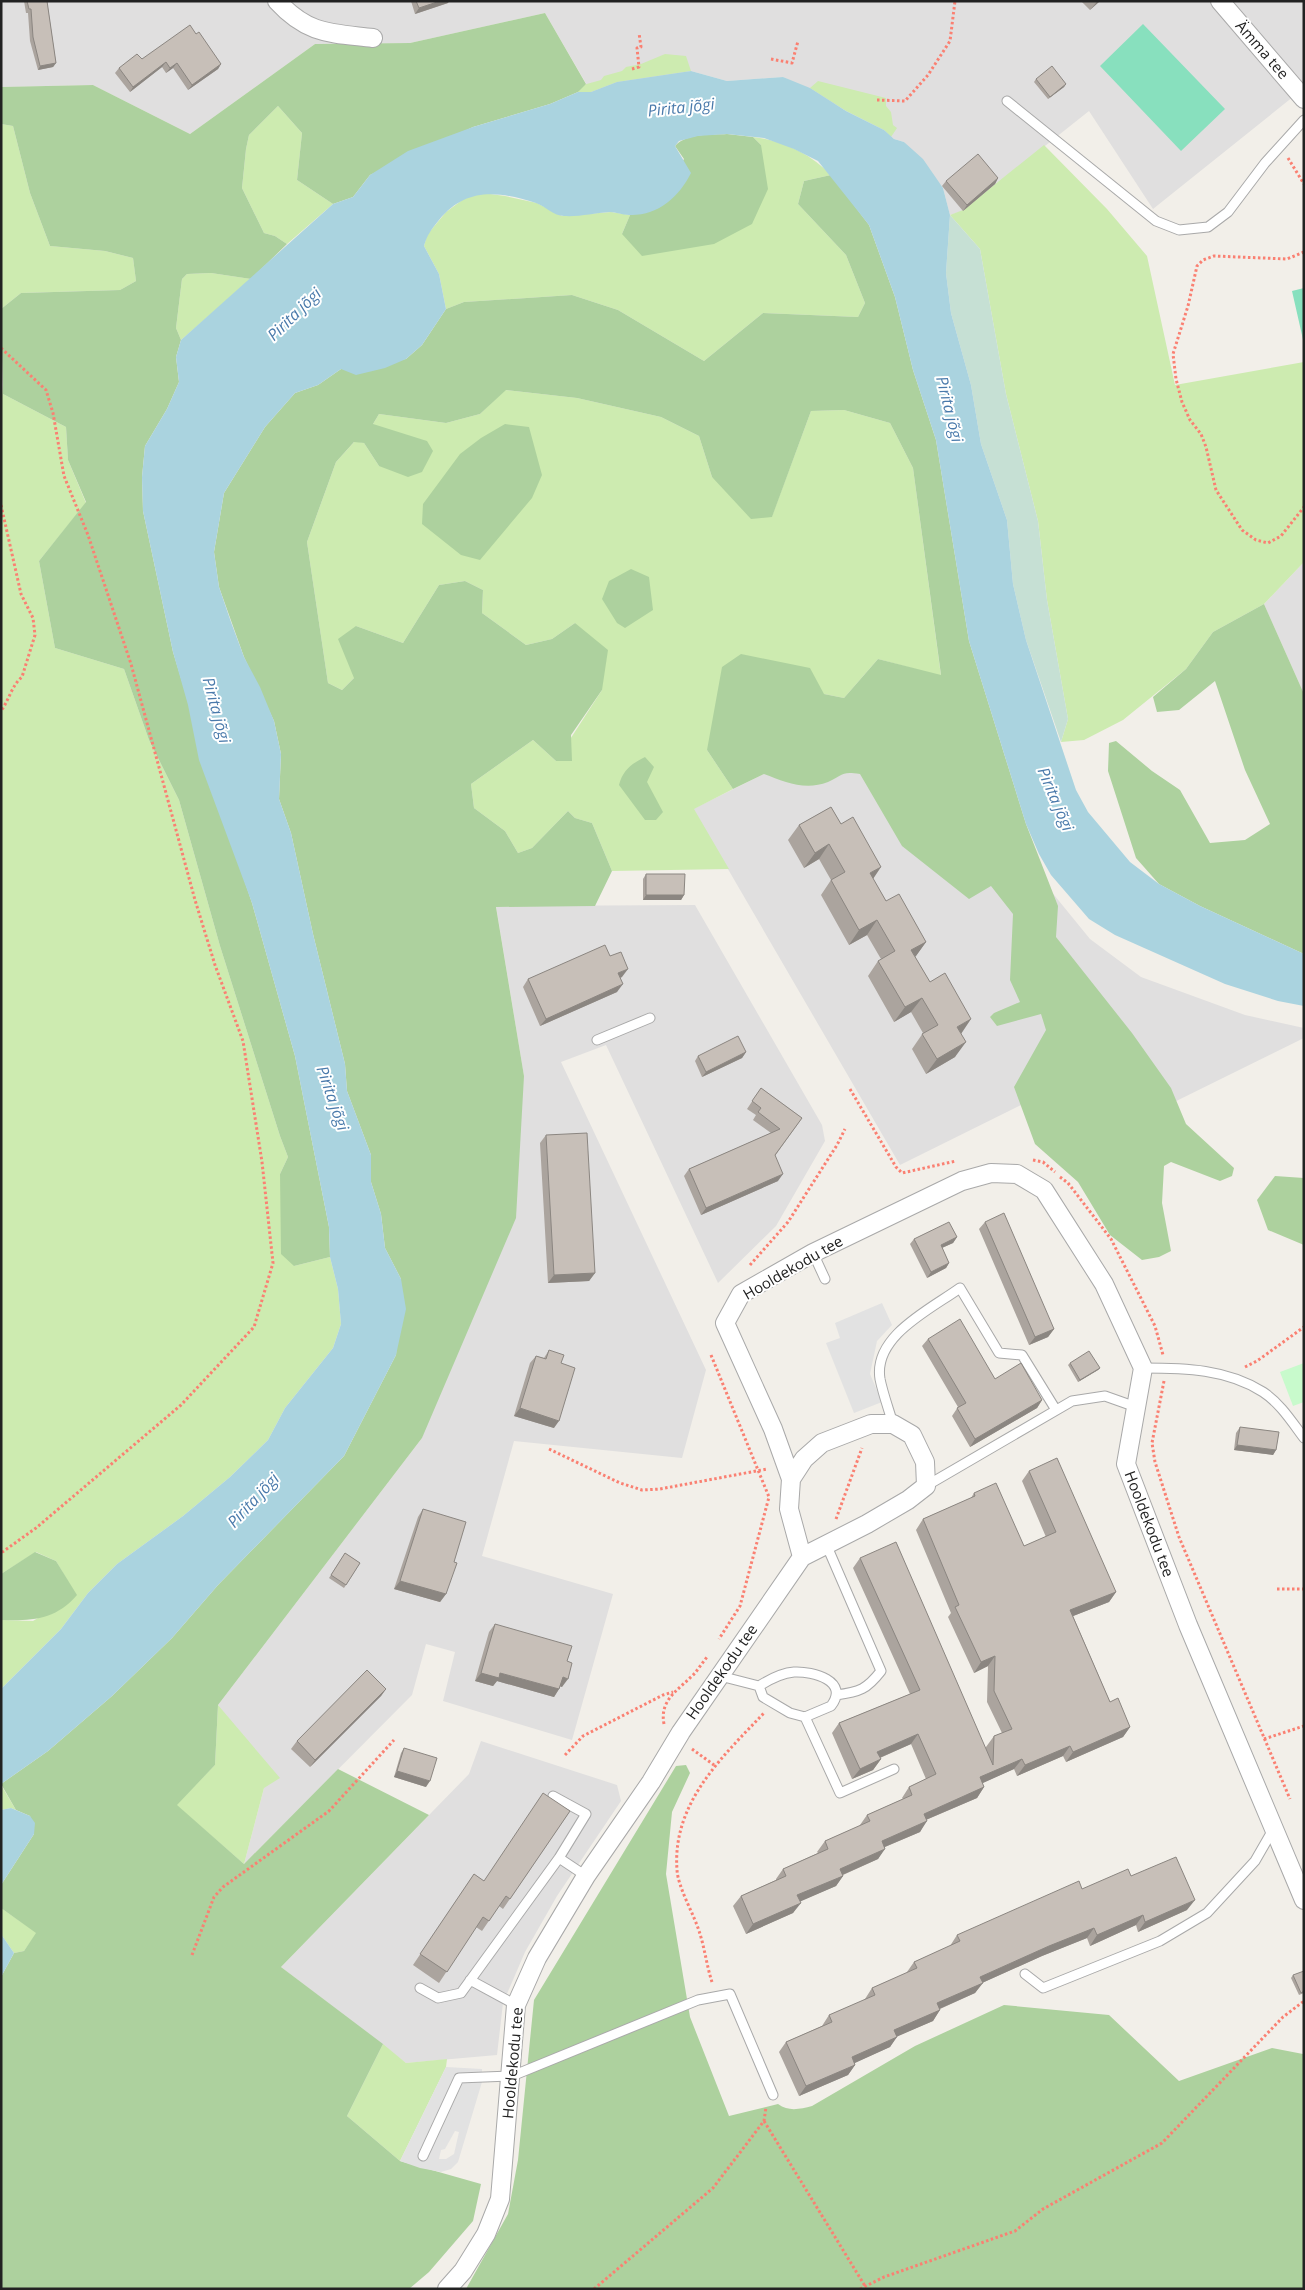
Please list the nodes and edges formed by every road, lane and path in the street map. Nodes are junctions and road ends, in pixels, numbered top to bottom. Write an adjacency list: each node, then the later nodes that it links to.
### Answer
1 (277, 1): 5 (street)
2 (955, 1): 10 (path)
3 (1220, 1): 9 (street, Ämma tee)
4 (639, 33): 8 (path)
5 (373, 38)
6 (798, 41): 7 (path)
7 (771, 59)
8 (632, 68)
9 (1304, 99)
10 (877, 100)
11 (1007, 100): 13 (lane)
12 (1304, 120): 13 (lane)
13 (1279, 148): 14 (path)
14 (1304, 184)
15 (1304, 252): 18 (path)
16 (1, 348): 40 (path)
17 (1, 505): 19 (path)
18 (1304, 506)
19 (1, 711)
20 (650, 1018): 21 (lane)
21 (597, 1040)
22 (845, 1129): 24 (path)
23 (813, 1253): 25 (lane); 28 (street, Hooldekodu tee); 37 (street, Hooldekodu tee)
24 (746, 1269)
25 (825, 1279)
26 (1304, 1327): 29 (path)
27 (711, 1355): 36 (path)
28 (1144, 1368): 29 (lane); 30 (street, Hooldekodu tee)
29 (1226, 1375): 34 (lane)
30 (1136, 1407): 31 (lane); 59 (street, Hooldekodu tee)
31 (1056, 1410): 33 (lane); 38 (lane)
32 (871, 1424): 33 (street); 37 (street); 39 (path)
33 (893, 1424): 38 (street)
34 (1304, 1438)
35 (549, 1449): 36 (path)
36 (758, 1471): 37 (path); 44 (path)
37 (791, 1479): 41 (street, Hooldekodu tee)
38 (926, 1486): 39 (street)
39 (826, 1544): 41 (street); 49 (lane)
40 (1, 1553)
41 (802, 1557): 46 (street, Hooldekodu tee)
42 (1277, 1589): 43 (path)
43 (1304, 1589)
44 (718, 1641)
45 (709, 1655): 48 (path)
46 (720, 1676): 47 (lane); 52 (street, Hooldekodu tee)
47 (759, 1686): 49 (lane); 50 (lane)
48 (674, 1692): 52 (path); 55 (path)
49 (836, 1694): 50 (lane)
50 (806, 1717): 57 (lane)
51 (1304, 1726): 53 (path)
52 (677, 1738): 56 (path); 61 (street, Hooldekodu tee)
53 (1264, 1739)
54 (394, 1740): 63 (path)
55 (565, 1755)
56 (714, 1765)
57 (894, 1769)
58 (553, 1796): 60 (lane)
59 (1274, 1828): 62 (street, Hooldekodu tee); 64 (lane)
60 (559, 1858): 61 (lane); 65 (lane)
61 (586, 1876): 68 (street, Hooldekodu tee)
62 (1304, 1900)
63 (192, 1956)
64 (1025, 1974)
65 (470, 1980): 66 (lane); 68 (lane)
66 (420, 1988)
67 (1304, 2001): 73 (path)
68 (516, 2005): 69 (street, Hooldekodu tee)
69 (512, 2076): 70 (lane); 72 (lane); 74 (street, Hooldekodu tee)
70 (773, 2095)
71 (764, 2121): 73 (path)
72 (423, 2156)
73 (865, 2286): 75 (path)
74 (447, 2289)
75 (860, 2289)

